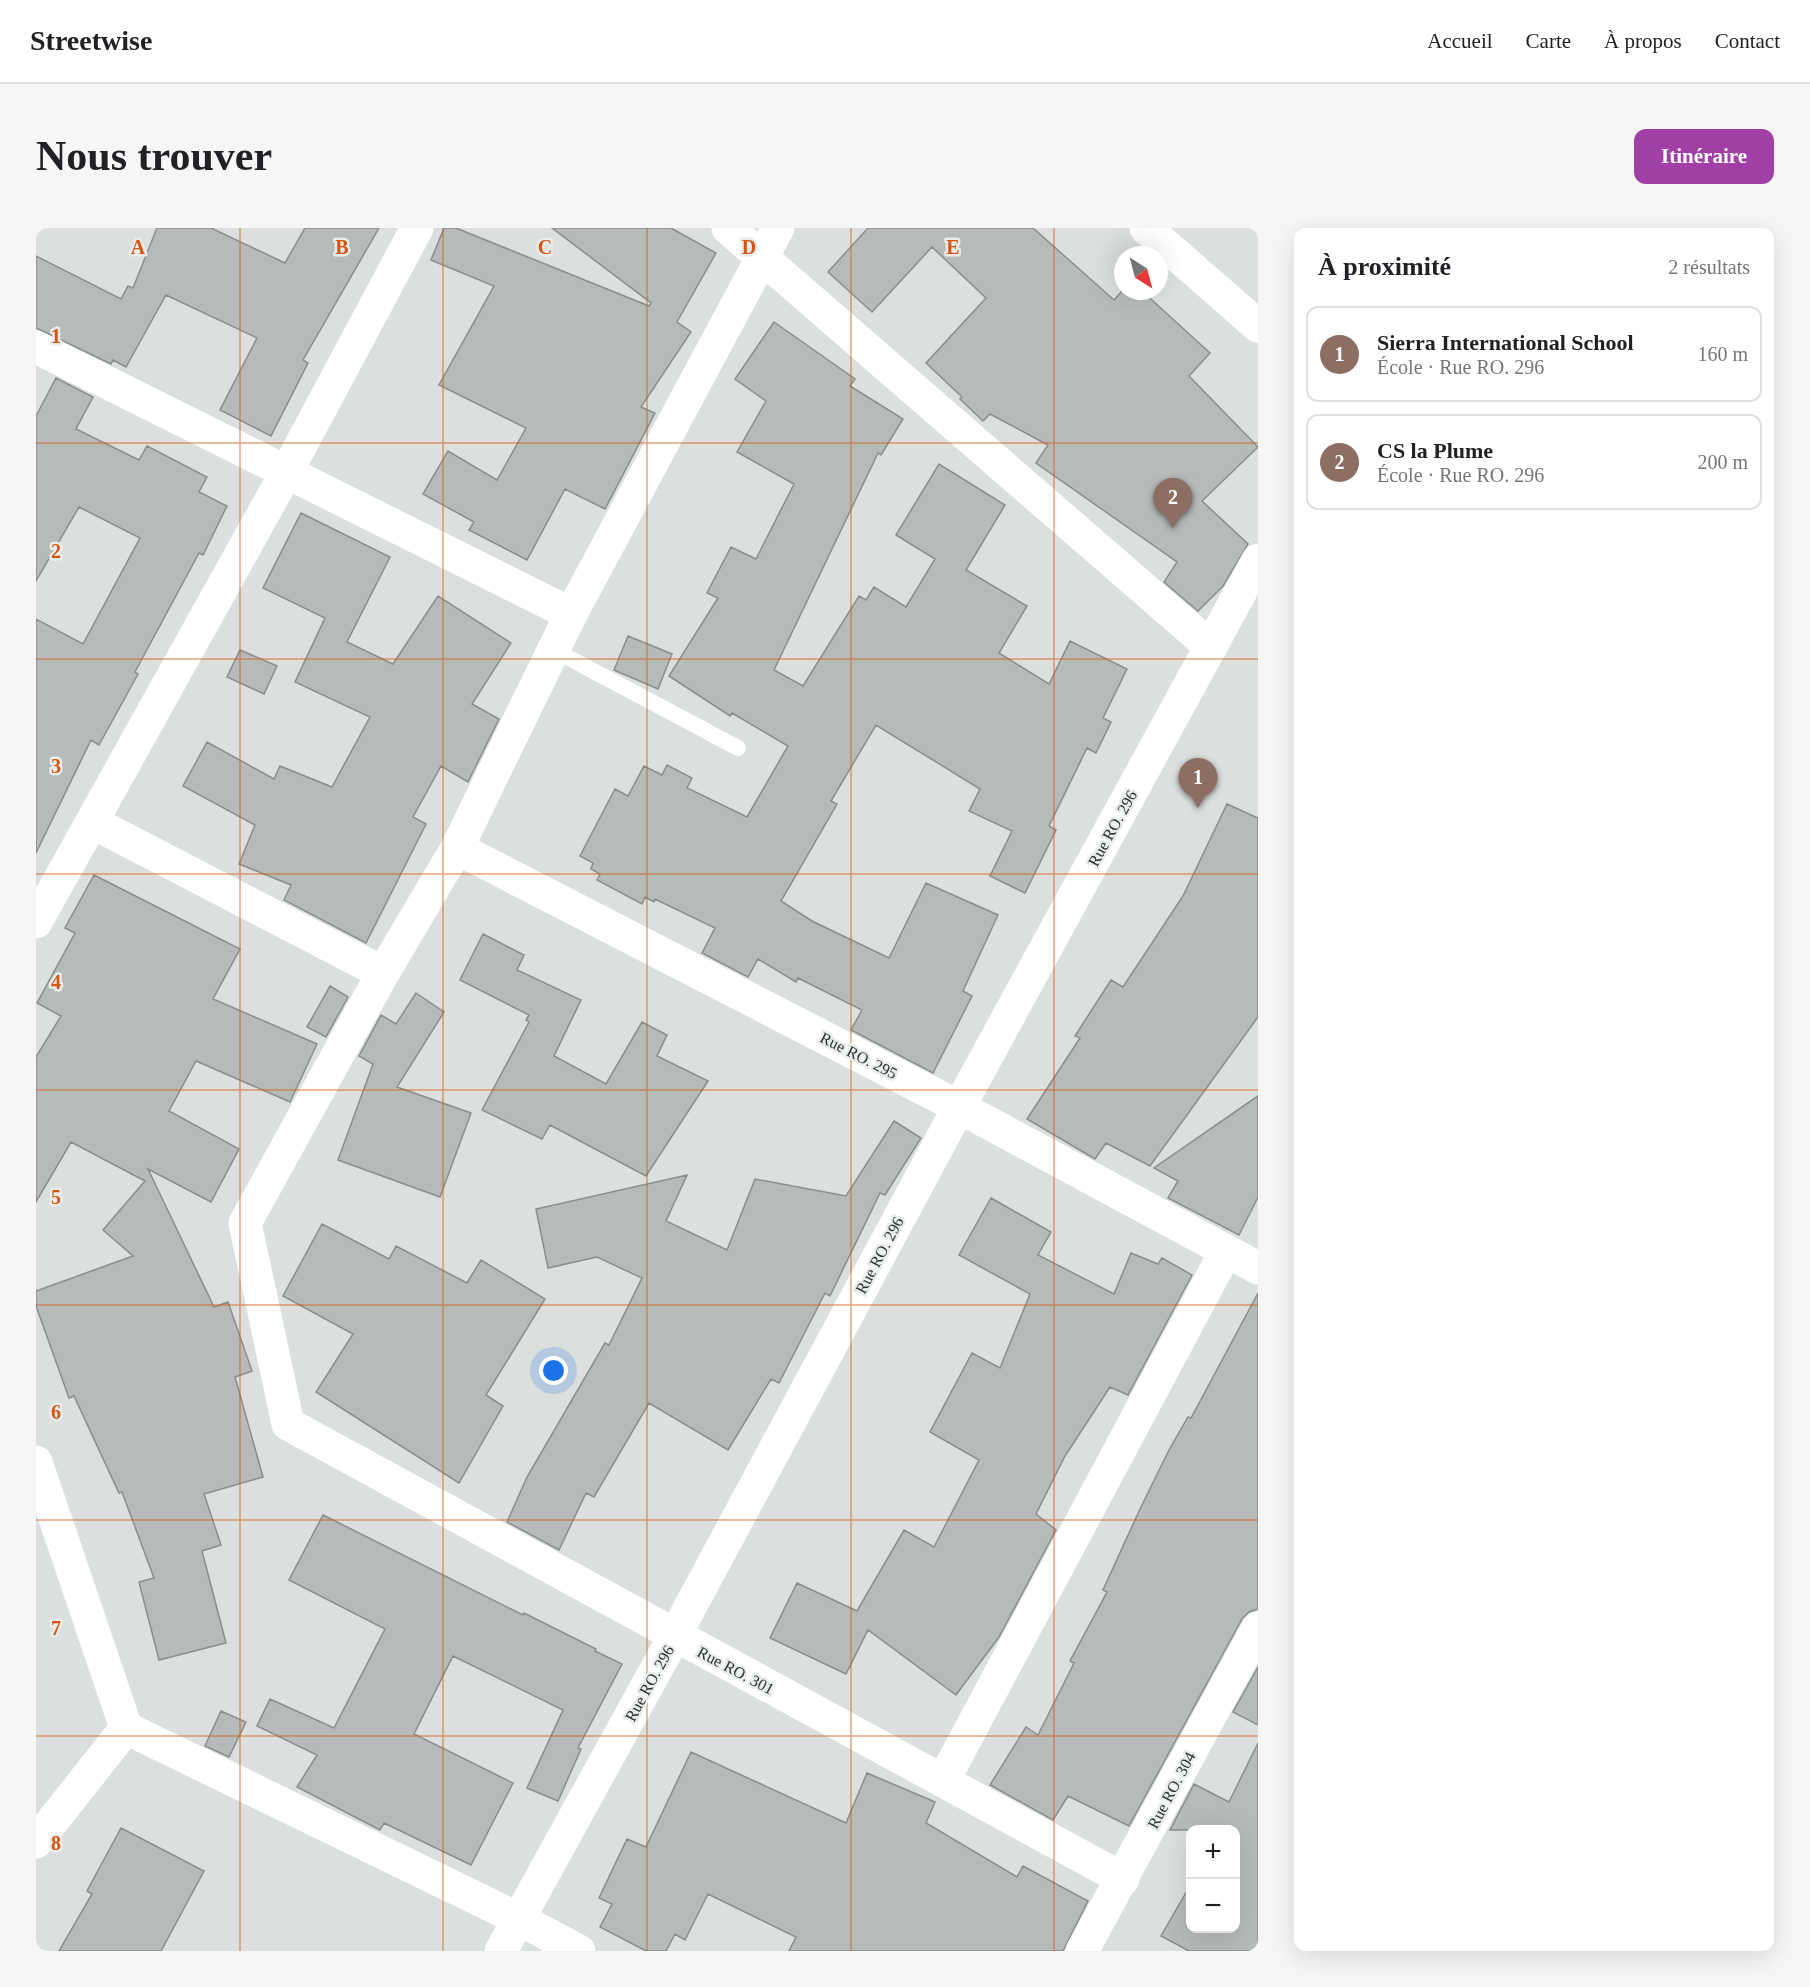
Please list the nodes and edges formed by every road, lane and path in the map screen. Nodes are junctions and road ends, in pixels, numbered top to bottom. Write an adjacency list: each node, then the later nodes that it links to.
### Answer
1 (417, 228): 8 (street)
2 (728, 228): 5 (street)
3 (778, 228): 5 (street)
4 (1146, 228): 6 (street)
5 (762, 257): 10 (street); 11 (street)
6 (1258, 326)
7 (36, 347): 8 (street)
8 (286, 473): 10 (street); 14 (street)
9 (1258, 560): 11 (street, Rue RO. 296)
10 (571, 614): 12 (street)
11 (1211, 647): 18 (street, Rue RO. 296)
12 (554, 650): 13 (lane); 15 (street)
13 (738, 748)
14 (92, 822): 16 (street); 17 (street)
15 (457, 848): 17 (street); 18 (street, Rue RO. 295)
16 (36, 922)
17 (383, 973): 23 (street, Rue RO. 301)
18 (959, 1107): 19 (street, Rue RO. 295); 23 (street, Rue RO. 296)
19 (1226, 1251): 20 (street, Rue RO. 295); 25 (street)
20 (1258, 1268)
21 (36, 1462): 24 (street)
22 (1258, 1628): 27 (street, Rue RO. 304)
23 (674, 1637): 25 (street, Rue RO. 301); 28 (street, Rue RO. 296)
24 (126, 1728): 26 (street); 28 (street)
25 (943, 1781): 27 (street, Rue RO. 301)
26 (36, 1842)
27 (1123, 1879): 31 (street, Rue RO. 304)
28 (519, 1919): 29 (street, Rue RO. 296); 30 (street)
29 (501, 1951)
30 (579, 1951)
31 (1082, 1951)

